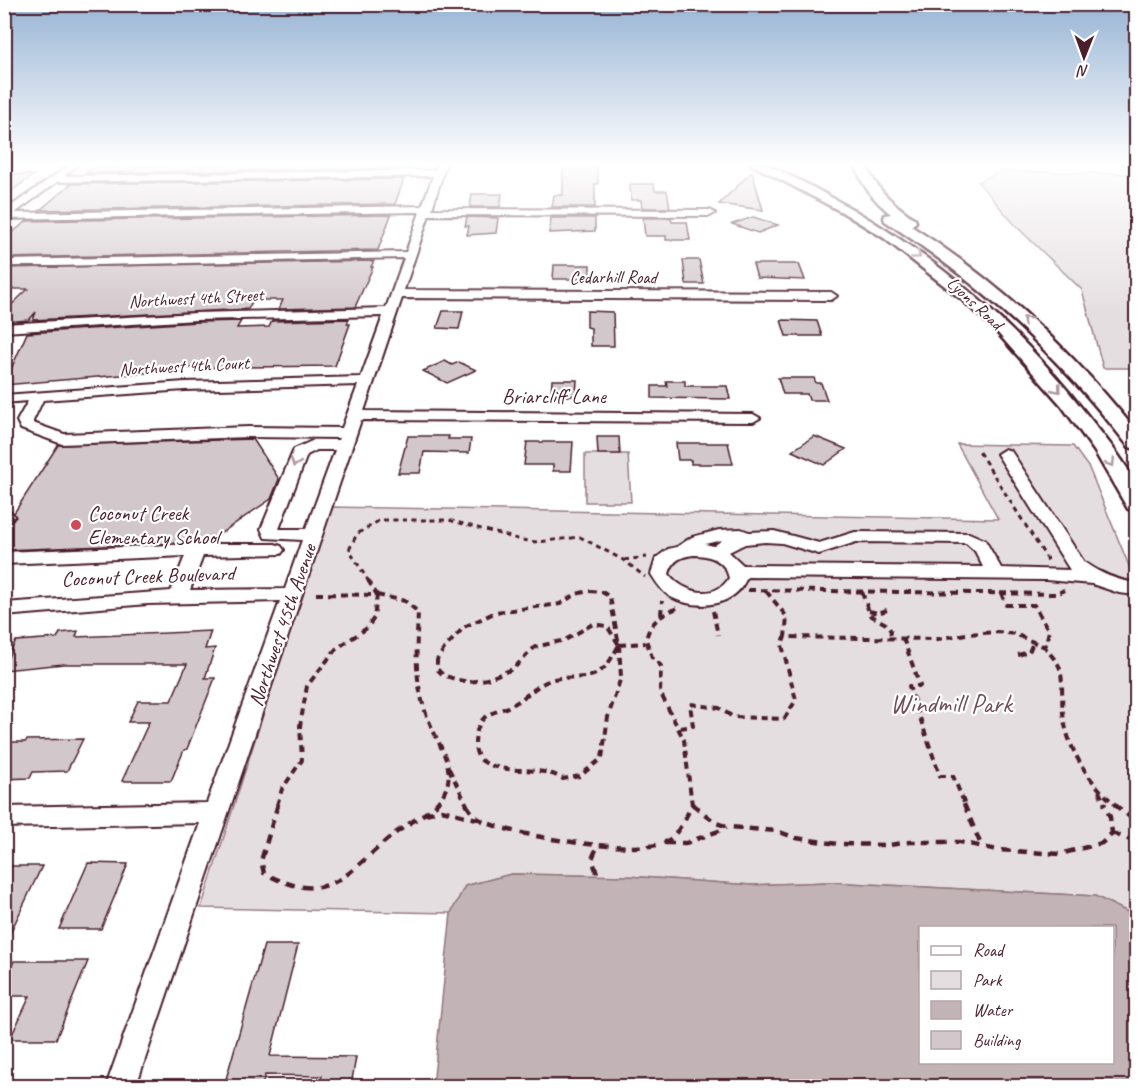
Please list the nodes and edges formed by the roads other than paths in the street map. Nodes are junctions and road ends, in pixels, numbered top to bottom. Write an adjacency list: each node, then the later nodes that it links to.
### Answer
1 (159, 215): 6 (street)
2 (425, 215): 7 (street, Northwest 45th Avenue)
3 (856, 215): 22 (main road, Lyons Road, one-way to 22)
4 (885, 215): 11 (main road, Lyons Road)
5 (902, 215): 11 (main road)
6 (5, 216)
7 (410, 255): 8 (street); 9 (street, Northwest 45th Avenue)
8 (4, 263)
9 (396, 294): 10 (street, Cedarhill Road); 12 (street, Northwest 45th Avenue)
10 (831, 296)
11 (999, 296): 20 (main road, Lyons Road, one-way to 11)
12 (390, 312): 13 (street, Northwest 4th Street); 14 (street, Northwest 45th Avenue)
13 (4, 328)
14 (366, 381): 15 (street, Northwest 4th Court); 17 (street, Northwest 45th Avenue)
15 (38, 396): 16 (street, Northwest 4th Court); 19 (street)
16 (4, 399)
17 (354, 415): 18 (street, Briarcliff Lane); 19 (street, Northwest 45th Avenue)
18 (753, 418)
19 (347, 439): 23 (street, Northwest 45th Avenue); 23 (street, one-way to 23)
20 (1137, 443)
21 (1005, 454): 32 (street)
22 (1137, 504)
23 (314, 535): 34 (street, Northwest 45th Avenue)
24 (754, 537): 27 (street); 28 (street); 31 (street)
25 (196, 550): 26 (street); 29 (street); 35 (street)
26 (275, 550)
27 (683, 550): 28 (street); 30 (street)
28 (717, 553): 30 (street)
29 (4, 558)
30 (738, 571): 31 (street)
31 (995, 574): 32 (street)
32 (1094, 578): 33 (street)
33 (1137, 589)
34 (304, 595): 35 (street, Coconut Creek Boulevard); 37 (street, Northwest 45th Avenue)
35 (179, 596): 36 (street, Coconut Creek Boulevard)
36 (4, 610)
37 (217, 813): 38 (street); 39 (street, Northwest 45th Avenue)
38 (4, 817)
39 (122, 1086)

